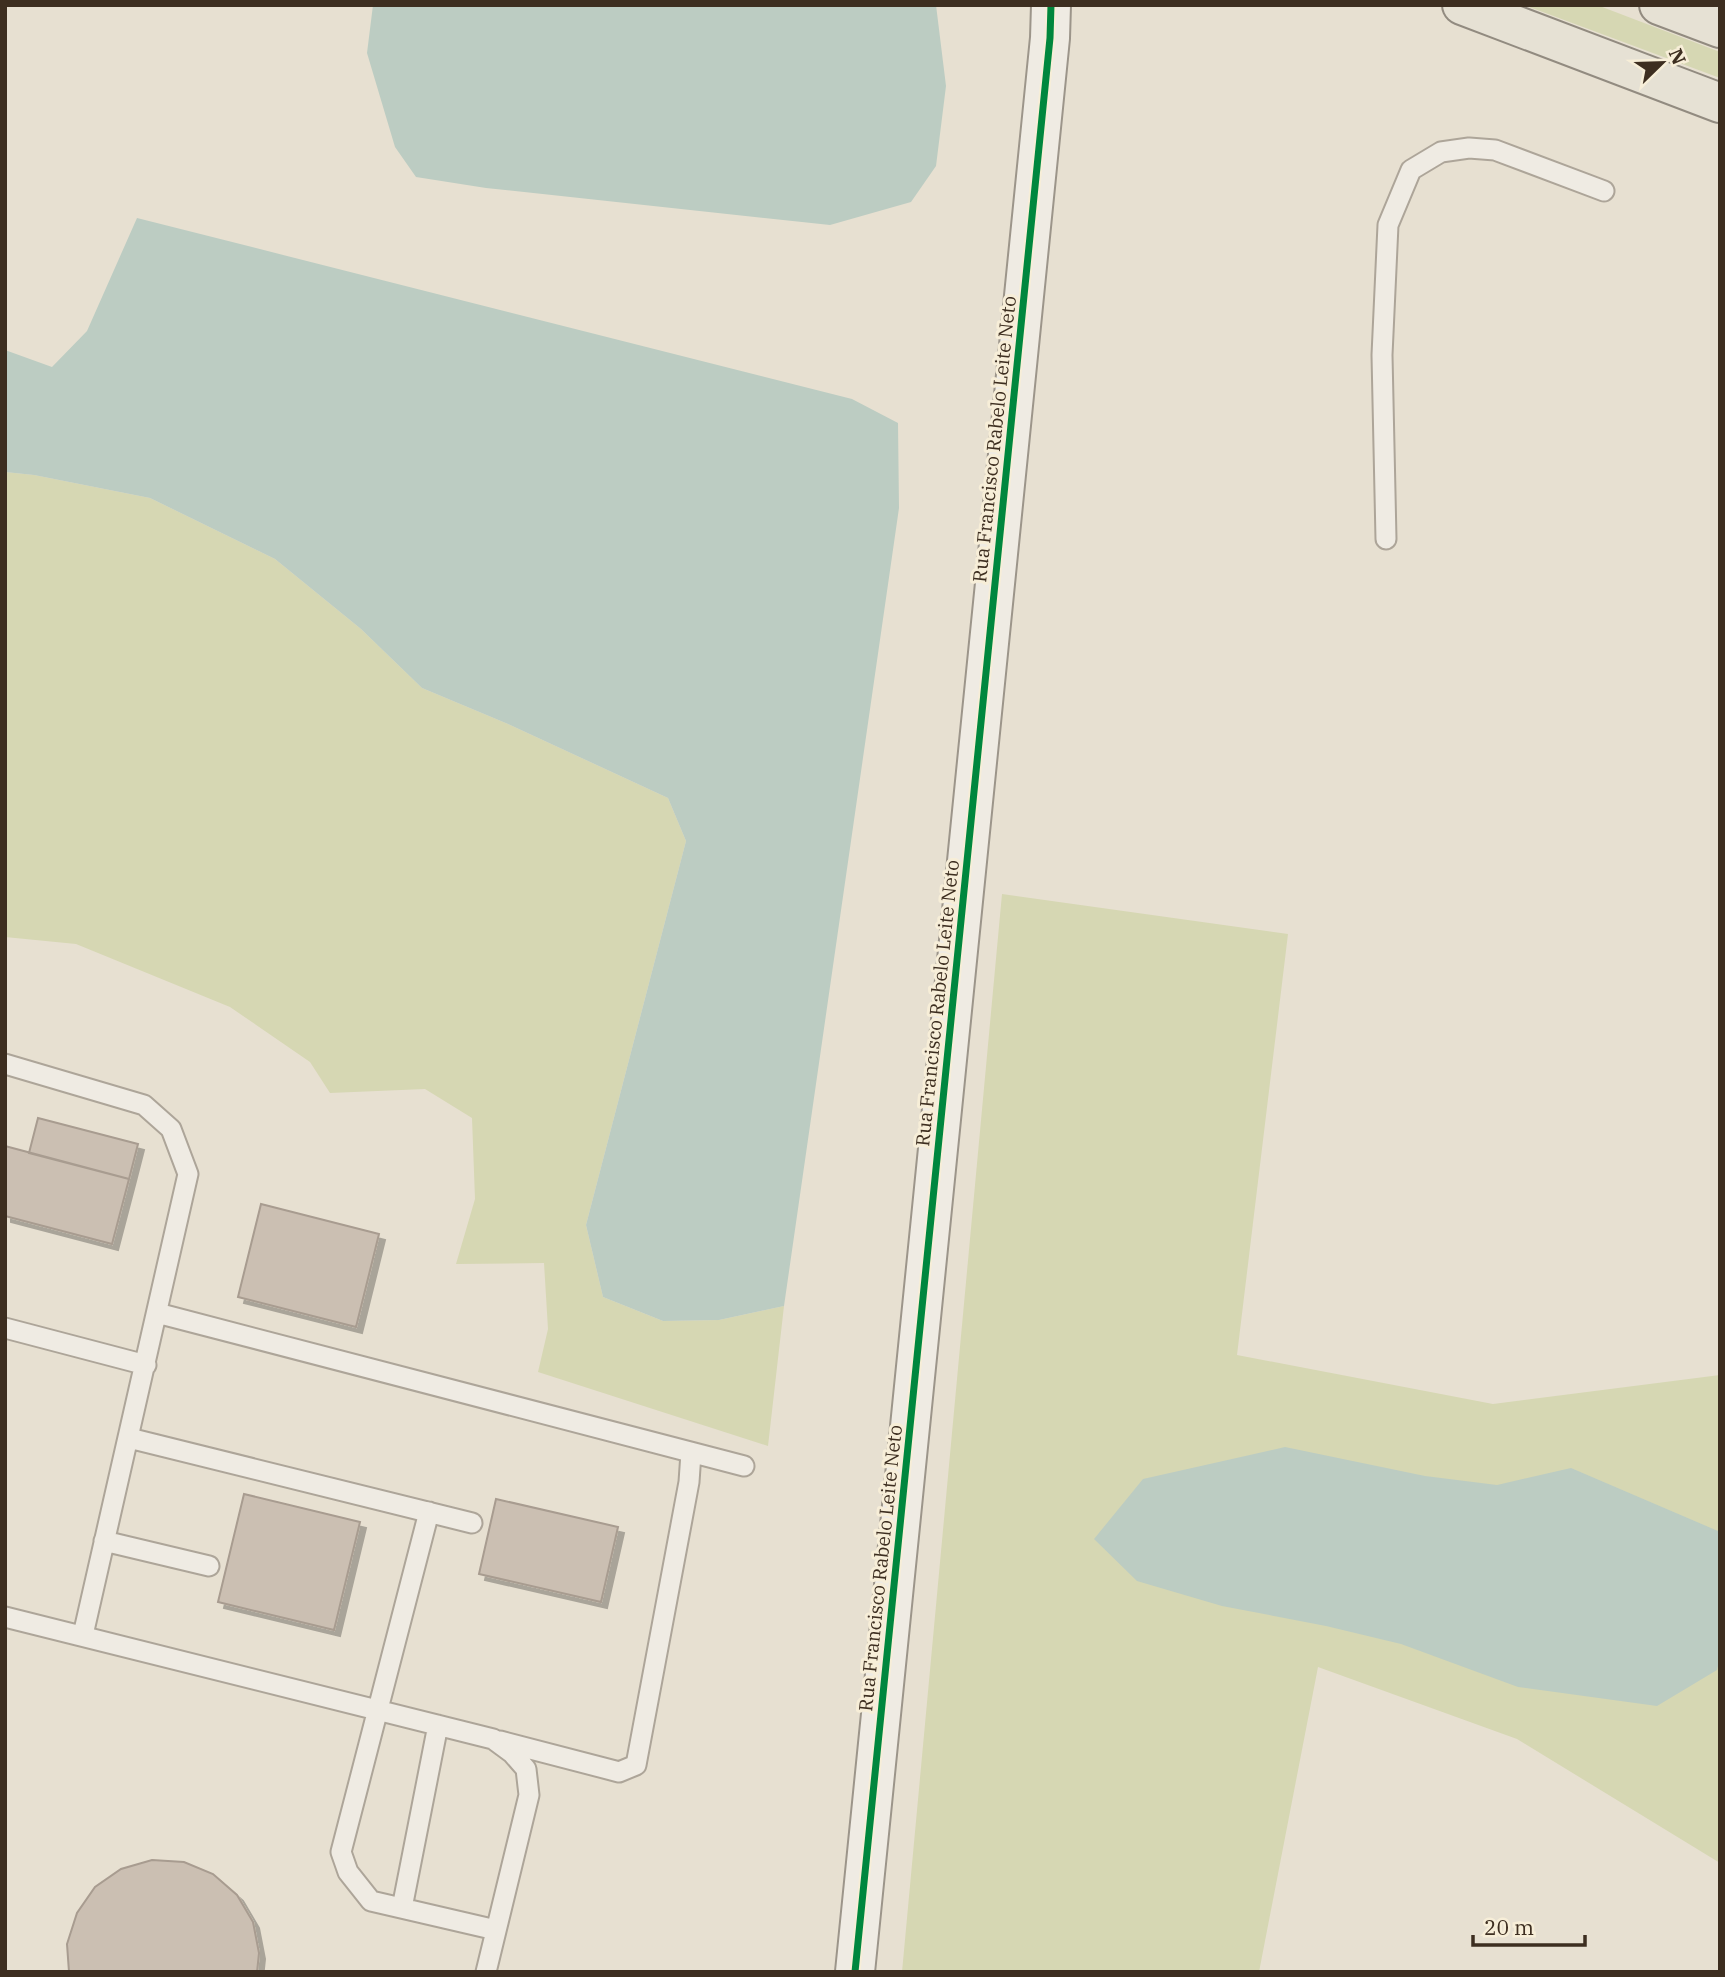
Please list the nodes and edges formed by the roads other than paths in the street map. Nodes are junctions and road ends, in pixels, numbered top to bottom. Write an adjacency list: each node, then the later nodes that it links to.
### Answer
1 (1068, 5): 4 (street)
2 (1462, 5): 6 (main road)
3 (1659, 5): 5 (main road)
4 (1051, 22): 28 (street, Rua Francisco Rabelo Leite Neto)
5 (1720, 28)
6 (1720, 103)
7 (1604, 191): 8 (lane)
8 (1386, 539)
9 (5, 1064): 10 (lane)
10 (157, 1312): 12 (lane); 14 (lane)
11 (5, 1328): 12 (lane)
12 (146, 1365): 13 (lane)
13 (129, 1438): 16 (lane); 18 (lane)
14 (691, 1453): 15 (lane); 24 (lane)
15 (744, 1466)
16 (429, 1512): 17 (lane); 22 (lane)
17 (472, 1522)
18 (104, 1541): 19 (lane); 21 (lane)
19 (209, 1566)
20 (5, 1617): 21 (lane)
21 (83, 1635): 22 (lane)
22 (377, 1710): 23 (lane); 25 (lane)
23 (438, 1725): 24 (lane); 25 (lane)
24 (493, 1739): 26 (lane)
25 (402, 1908): 26 (lane)
26 (496, 1930): 27 (lane)
27 (486, 1972)
28 (855, 1972)

